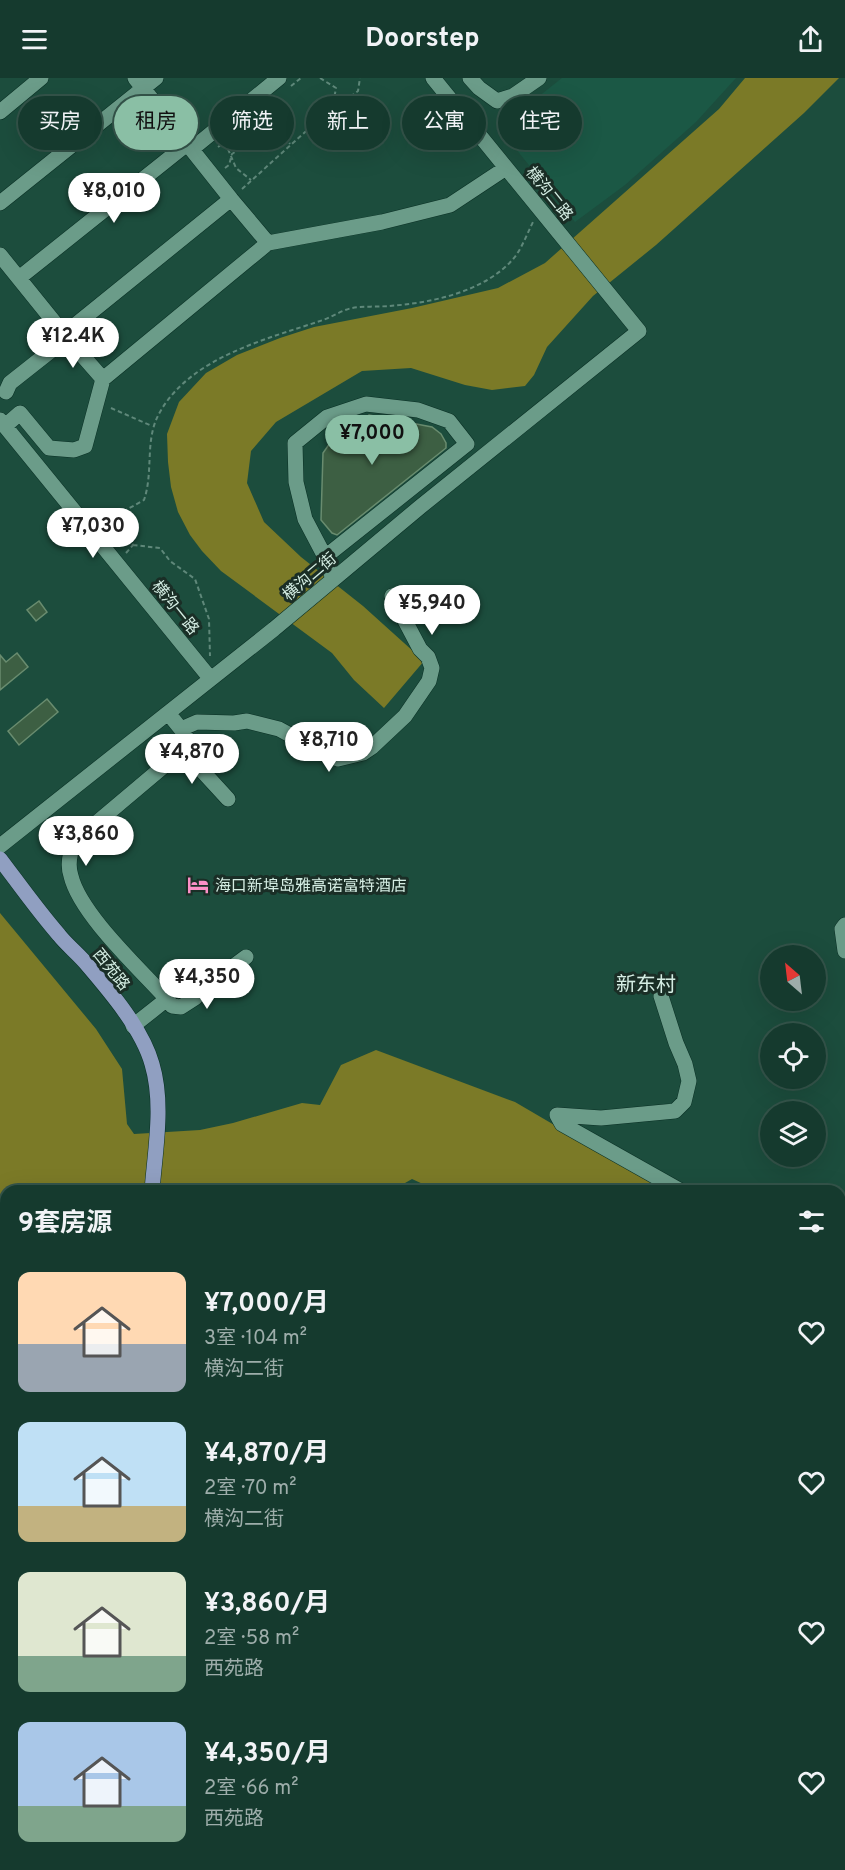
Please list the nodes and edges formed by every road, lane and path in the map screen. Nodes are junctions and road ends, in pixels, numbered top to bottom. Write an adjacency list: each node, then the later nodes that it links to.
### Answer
1 (41, 78): 13 (street)
2 (156, 78): 9 (street)
3 (279, 78): 15 (street)
4 (320, 78): 11 (path)
5 (360, 78): 12 (path)
6 (434, 78): 23 (street, 横沟二路)
7 (470, 78): 8 (street)
8 (539, 78)
9 (139, 83): 10 (street); 27 (street)
10 (150, 96)
11 (334, 96)
12 (351, 96)
13 (0, 112)
14 (306, 132): 16 (path)
15 (198, 140)
16 (294, 142)
17 (185, 150): 31 (street)
18 (193, 150): 24 (street)
19 (230, 150): 22 (path)
20 (238, 150): 22 (path)
21 (285, 150): 25 (path)
22 (232, 154): 24 (path); 25 (path)
23 (506, 168): 28 (street, 横沟二路); 29 (street)
24 (214, 177): 26 (street)
25 (251, 180): 26 (path)
26 (231, 199): 29 (street); 33 (street)
27 (0, 203)
28 (540, 209): 32 (street, 横沟二路); 39 (path)
29 (268, 243): 34 (street)
30 (0, 254): 31 (street)
31 (20, 278): 33 (street)
32 (639, 331): 41 (street, 横沟二街)
33 (67, 338): 34 (street); 35 (street)
34 (103, 379): 36 (street)
35 (3, 388): 37 (street)
36 (98, 403): 37 (street); 39 (path)
37 (20, 413): 38 (street)
38 (3, 423): 47 (street, 横沟一路)
39 (152, 426): 42 (path)
40 (429, 475): 41 (street); 44 (street); 44 (street)
41 (441, 491): 45 (street, 横沟二街)
42 (133, 545): 43 (path); 47 (path)
43 (124, 555)
44 (325, 556): 45 (street)
45 (333, 579): 47 (street, 横沟二街)
46 (392, 596): 49 (street)
47 (210, 678): 48 (street, 横沟二街)
48 (168, 713): 49 (street); 52 (street, 横沟二街)
49 (181, 729): 50 (street)
50 (183, 750): 51 (street); 58 (street)
51 (228, 799)
52 (0, 846)
53 (0, 859): 59 (main road, 西苑路)
54 (845, 925): 55 (street)
55 (845, 951)
56 (246, 957): 58 (street)
57 (661, 996): 61 (street)
58 (167, 999): 59 (street)
59 (133, 1026): 60 (main road, 西苑路)
60 (152, 1185)
61 (670, 1185)

